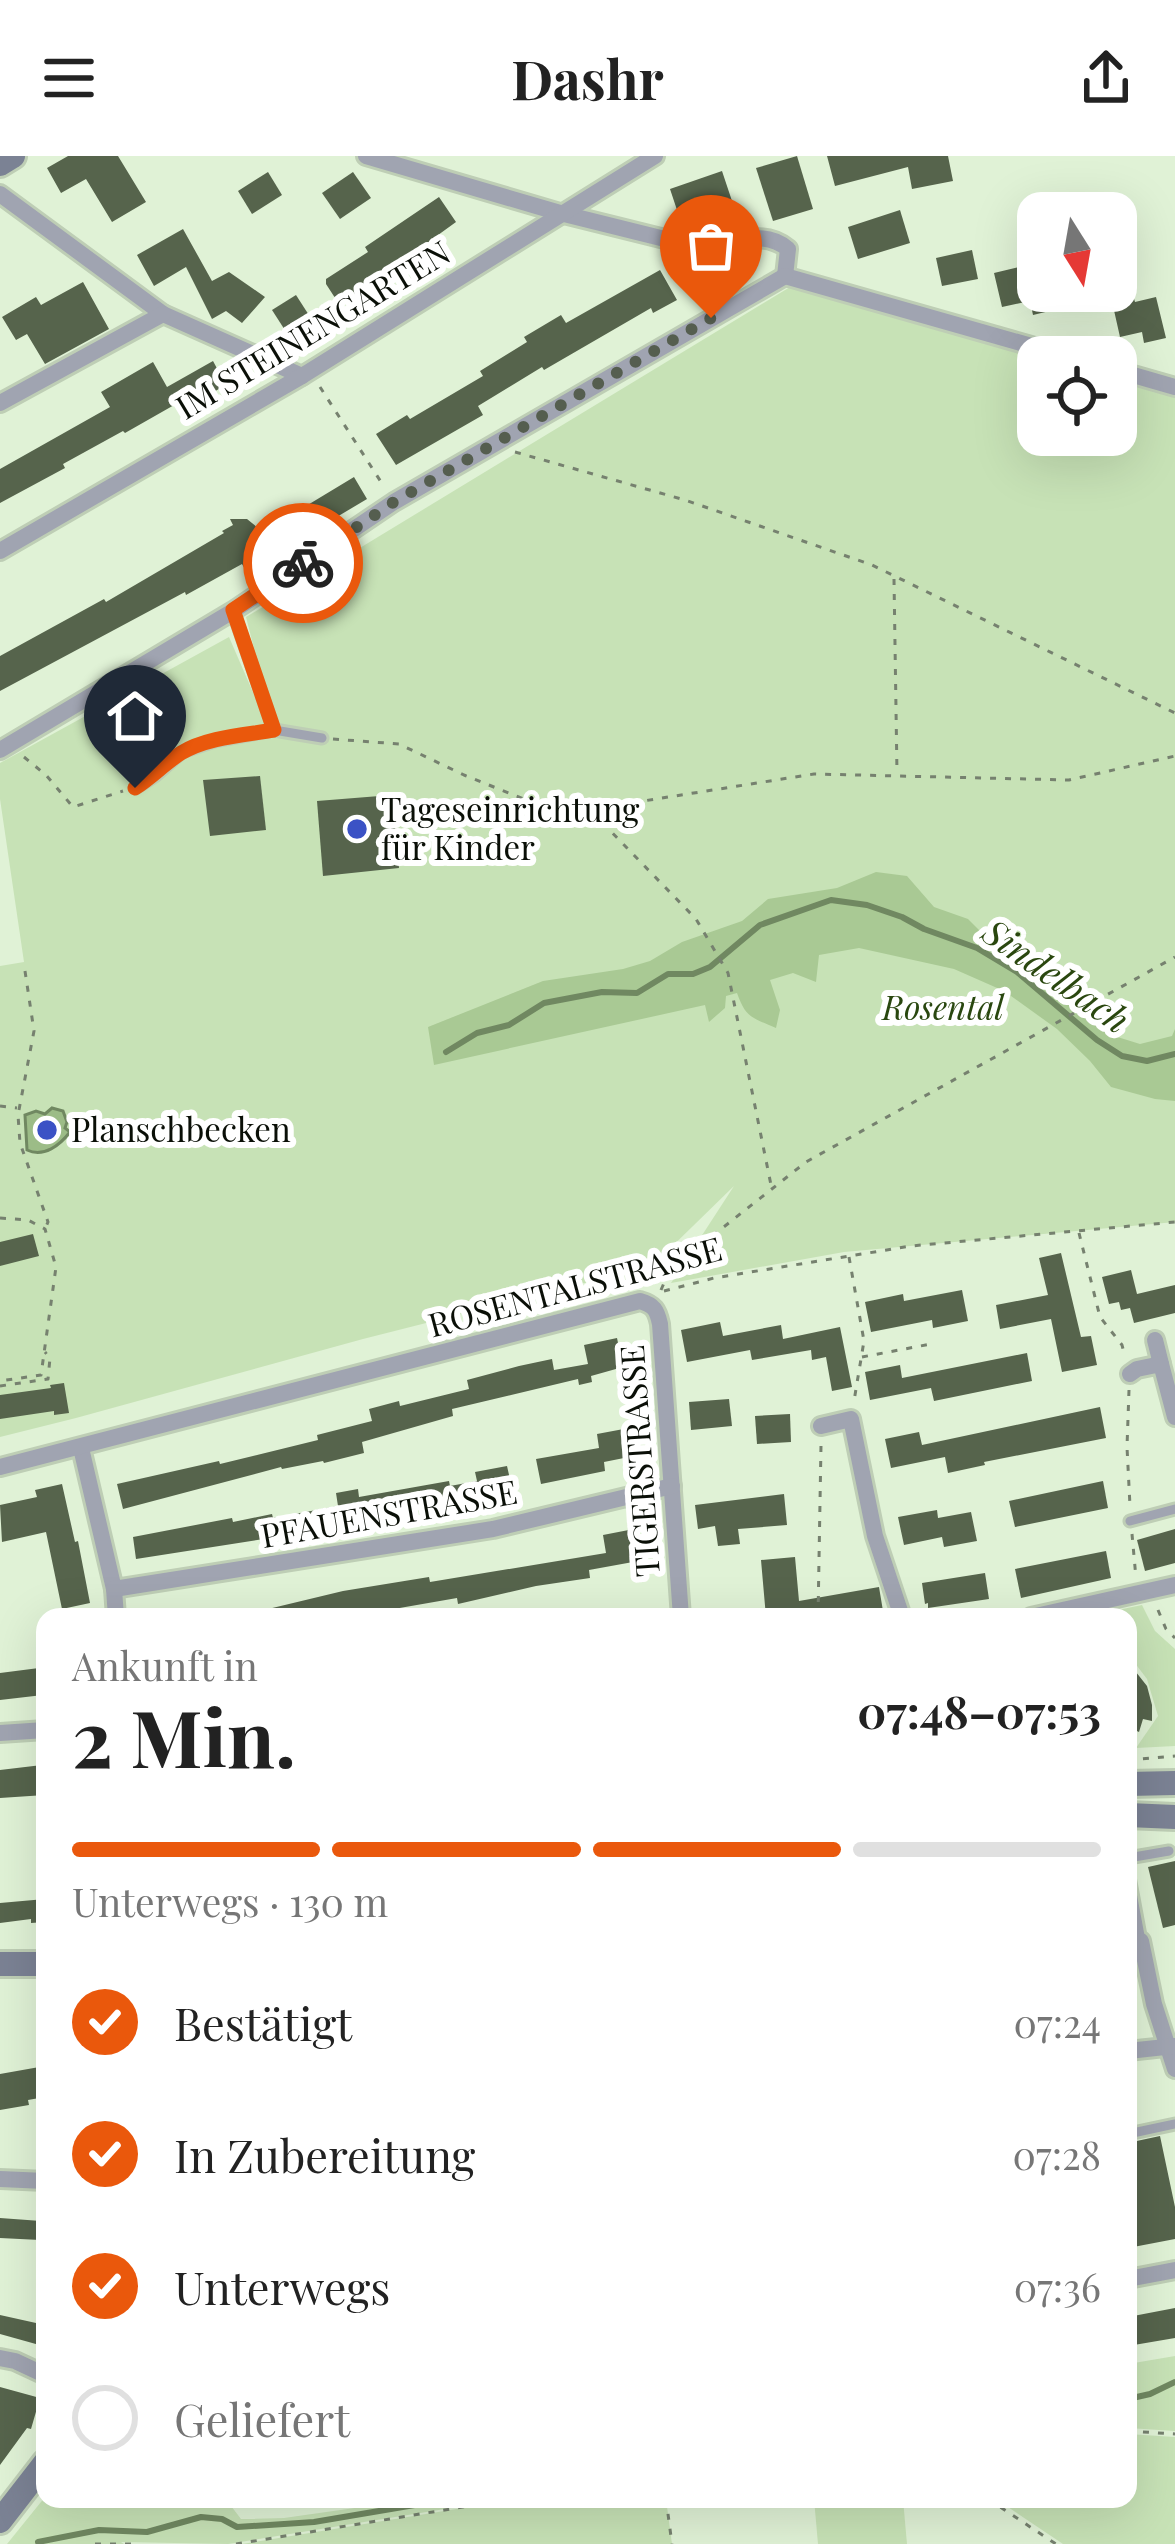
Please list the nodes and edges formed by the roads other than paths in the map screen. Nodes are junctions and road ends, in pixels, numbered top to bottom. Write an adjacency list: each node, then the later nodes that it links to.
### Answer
1 (13, 156): 5 (main road)
2 (366, 156): 4 (street)
3 (655, 156): 7 (street, IM STEINENGARTEN)
4 (394, 159): 7 (street)
5 (0, 164)
6 (0, 194): 9 (street)
7 (560, 213): 8 (street); 11 (street, IM STEINENGARTEN)
8 (785, 276): 10 (street); 16 (street)
9 (163, 314): 11 (street); 14 (street)
10 (1017, 342)
11 (306, 373): 15 (street, IM STEINENGARTEN)
12 (1137, 376): 13 (street)
13 (1175, 387)
14 (0, 403)
15 (0, 551)
16 (233, 610): 17 (lane); 19 (street)
17 (274, 730): 18 (lane); 20 (lane)
18 (322, 738)
19 (4, 747)
20 (135, 788)
21 (656, 1298): 27 (street, ROSENTALSTRASSE); 29 (street, TIGERSTRASSE)
22 (1155, 1340): 23 (street)
23 (1161, 1364): 24 (street); 25 (street)
24 (1130, 1374)
25 (1175, 1417)
26 (821, 1426): 36 (street)
27 (81, 1448): 28 (street, ROSENTALSTRASSE); 33 (street)
28 (0, 1467)
29 (672, 1486): 33 (street, PFAUENSTRASSE); 35 (street, TIGERSTRASSE)
30 (1175, 1509): 31 (lane)
31 (1130, 1521)
32 (1175, 1585): 37 (street)
33 (114, 1589): 34 (street)
34 (115, 1608)
35 (680, 1608)
36 (899, 1608)
37 (1072, 1608)
38 (36, 1731): 39 (street)
39 (0, 1733)
40 (1175, 1783): 41 (main road)
41 (1137, 1784): 42 (main road)
42 (1137, 1814)
43 (1137, 1815): 44 (main road)
44 (1175, 1817)
45 (1169, 1851): 46 (lane)
46 (1137, 1856)
47 (1137, 1951): 50 (street)
48 (0, 1964): 49 (main road)
49 (36, 1964)
50 (1172, 2046): 51 (street); 52 (street)
51 (1137, 2050)
52 (1175, 2069)
53 (1175, 2124): 54 (lane)
54 (1137, 2132)
55 (0, 2179): 56 (street)
56 (36, 2181)
57 (1175, 2270): 58 (street)
58 (1137, 2277)
59 (0, 2358): 60 (street)
60 (36, 2371)
61 (36, 2475): 62 (main road)
62 (0, 2521)

